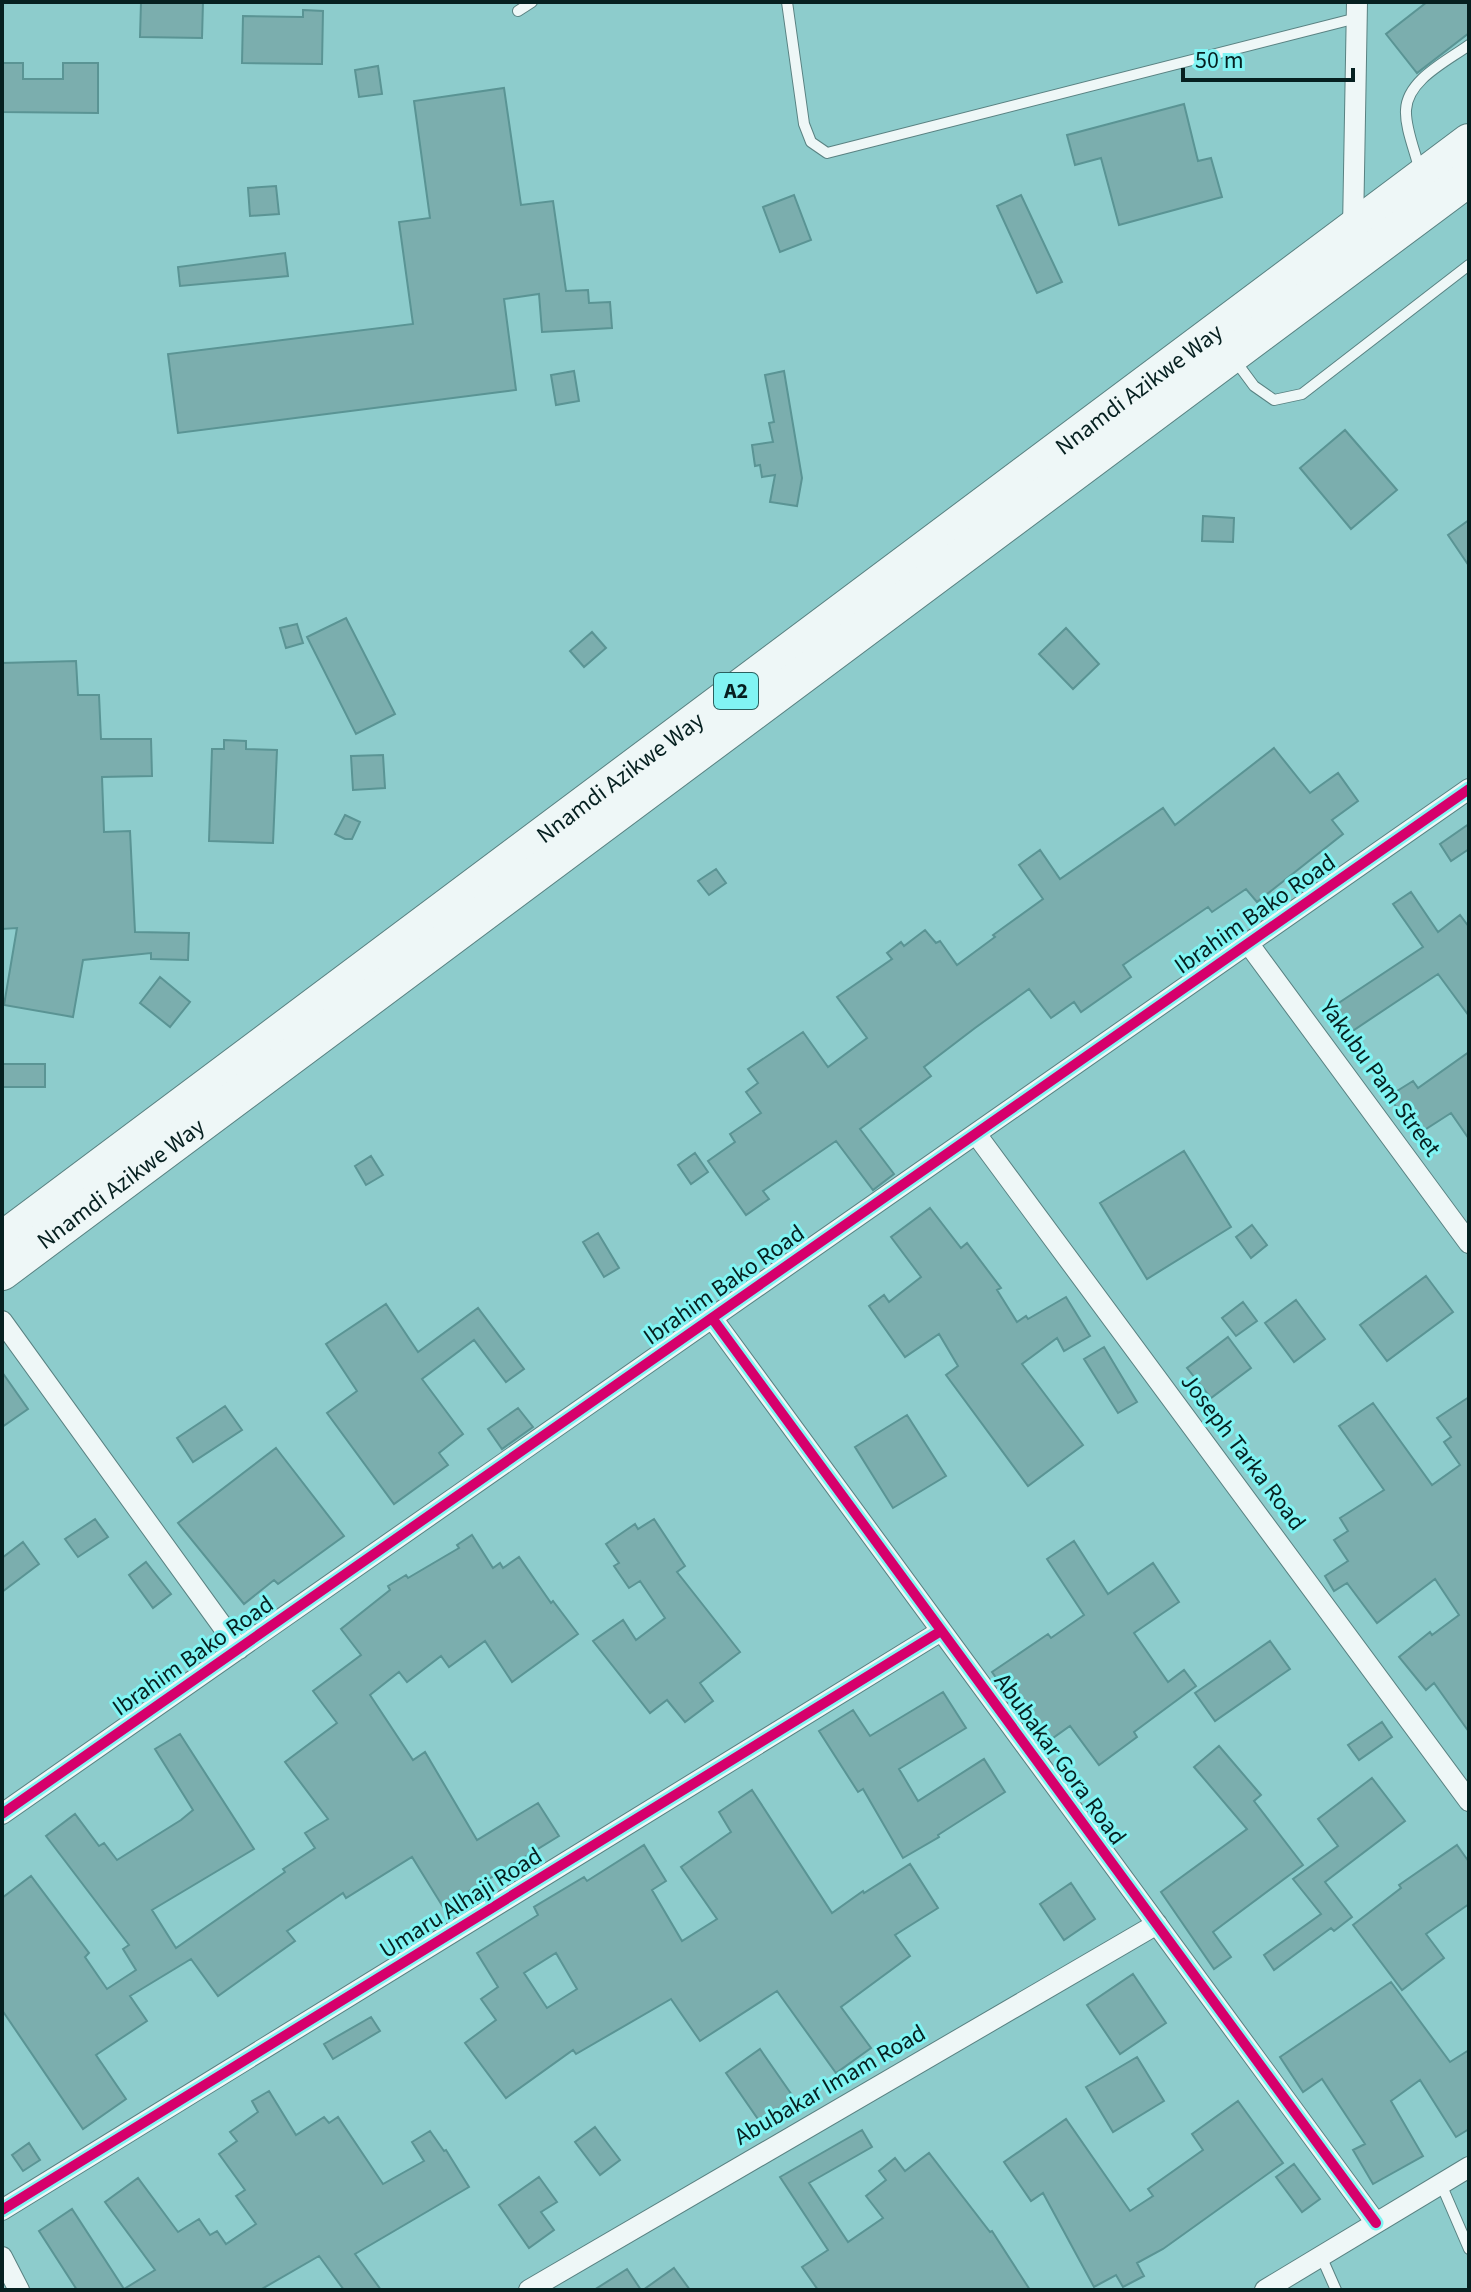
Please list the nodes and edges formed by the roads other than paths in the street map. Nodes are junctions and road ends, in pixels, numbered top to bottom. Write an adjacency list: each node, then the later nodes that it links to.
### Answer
1 (532, 2): 4 (lane)
2 (787, 2): 3 (lane)
3 (1357, 10): 9 (street)
4 (518, 11)
5 (1469, 45): 7 (lane)
6 (1469, 142): 7 (highway, Nnamdi Azikwe Way / A2)
7 (1422, 177): 9 (highway, Nnamdi Azikwe Way / A2)
8 (1469, 178): 11 (highway, Nnamdi Azikwe Way / A2)
9 (1353, 229): 11 (highway, Nnamdi Azikwe Way / A2)
10 (1469, 265): 11 (lane)
11 (1223, 344): 15 (highway, Nnamdi Azikwe Way / A2); 17 (highway, Nnamdi Azikwe Way / A2)
12 (1469, 789): 13 (street, Ibrahim Bako Road)
13 (1248, 943): 14 (street, Ibrahim Bako Road); 16 (street, Yakubu Pam Street)
14 (976, 1134): 18 (street, Ibrahim Bako Road); 22 (street, Joseph Tarka Road)
15 (2, 1240)
16 (1469, 1243)
17 (2, 1272)
18 (712, 1318): 20 (street, Abubakar Gora Road); 21 (street, Ibrahim Bako Road)
19 (2, 1321): 21 (street)
20 (941, 1631): 24 (street, Abubakar Gora Road); 27 (street, Umaru Alhaji Road)
21 (239, 1649): 23 (street, Ibrahim Bako Road)
22 (1469, 1801)
23 (2, 1814)
24 (1157, 1924): 28 (street, Abubakar Gora Road); 33 (street, Abubakar Imam Road)
25 (1469, 2167): 26 (street)
26 (1441, 2184): 28 (street); 29 (lane)
27 (2, 2210)
28 (1376, 2223): 30 (street)
29 (1469, 2249)
30 (1321, 2256): 34 (street); 35 (lane)
31 (2, 2257): 32 (street)
32 (19, 2290)
33 (529, 2290)
34 (1265, 2290)
35 (1336, 2290)

